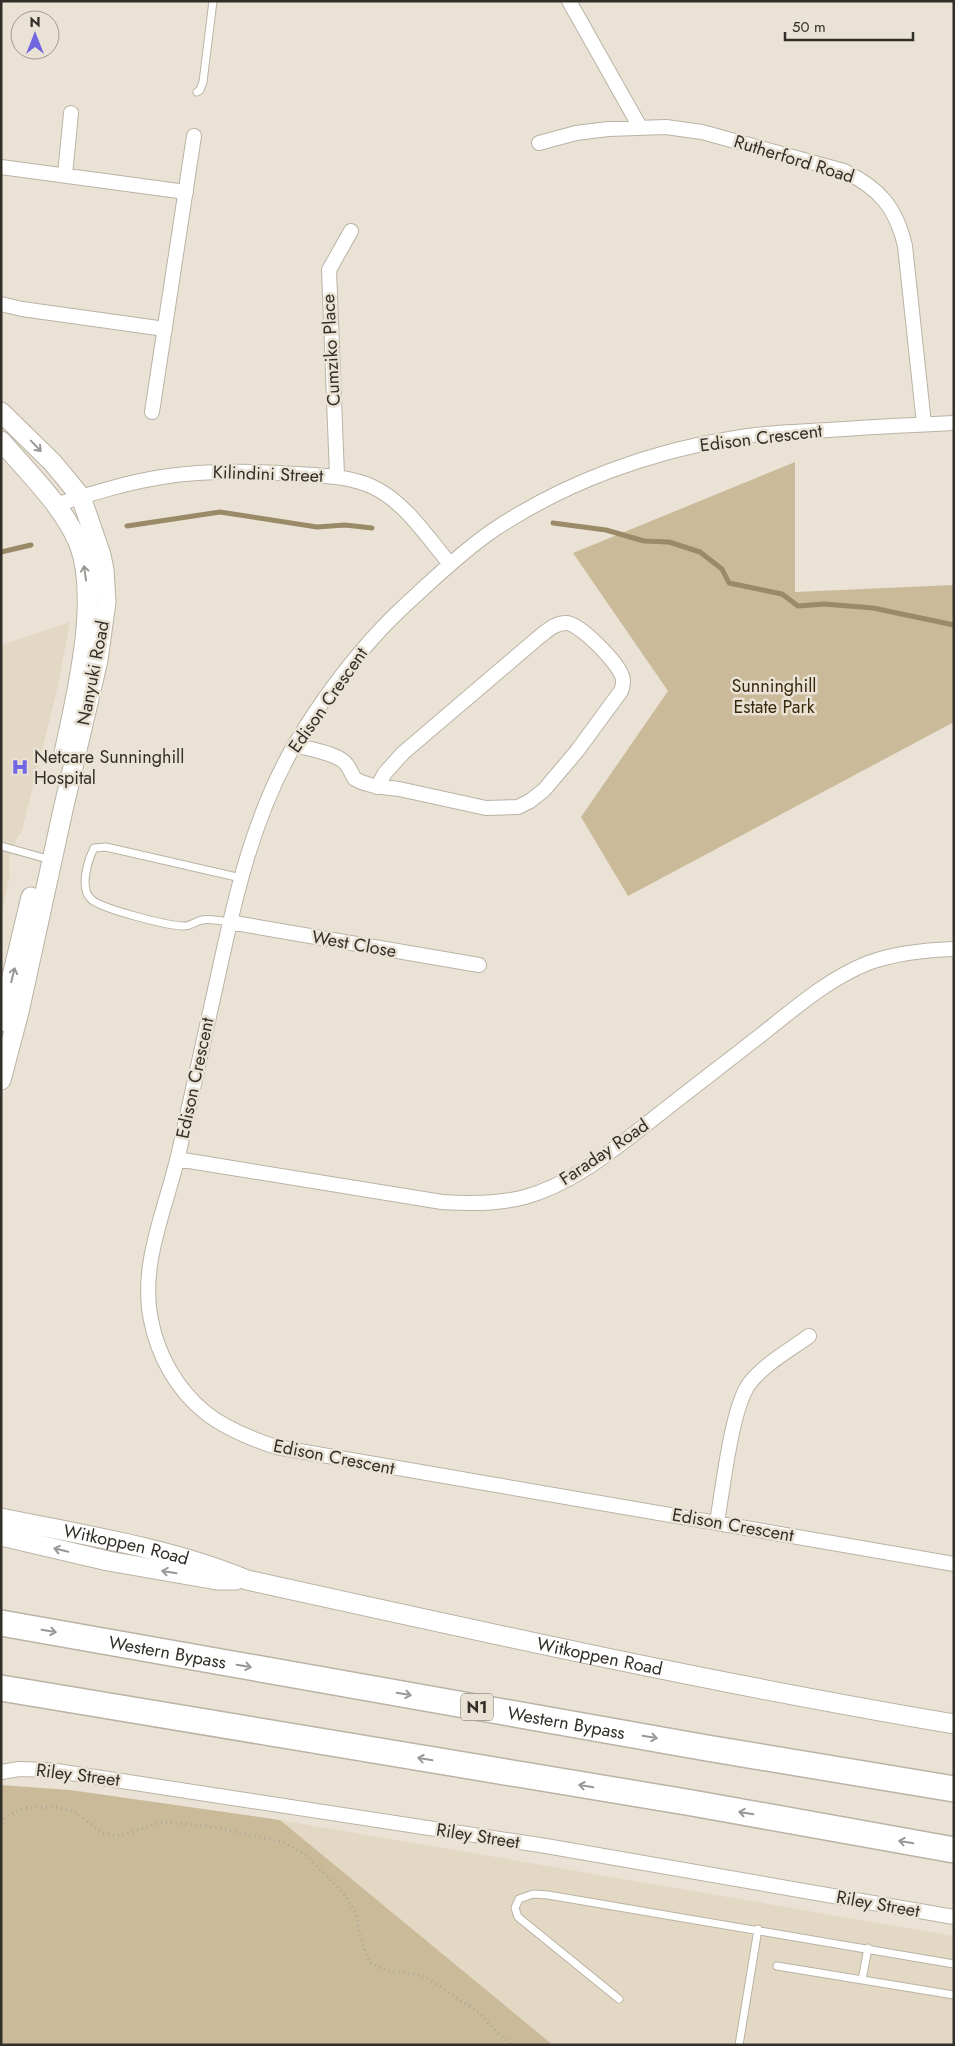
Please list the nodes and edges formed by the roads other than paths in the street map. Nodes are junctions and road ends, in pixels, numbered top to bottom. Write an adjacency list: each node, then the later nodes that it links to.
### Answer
1 (213, 1): 3 (lane)
2 (569, 1): 5 (street)
3 (197, 92)
4 (71, 113): 9 (street)
5 (640, 127): 7 (street, Rutherford Road); 17 (street, Rutherford Road)
6 (194, 136): 10 (street)
7 (539, 143)
8 (1, 167): 9 (street)
9 (65, 175): 10 (street)
10 (186, 192): 13 (street)
11 (352, 231): 19 (street, Cumziko Place)
12 (1, 304): 13 (street)
13 (165, 329): 15 (street)
14 (1, 412): 20 (main road, Nanyuki Road, one-way to 20)
15 (152, 412)
16 (954, 423): 17 (street, Edison Crescent)
17 (924, 424): 22 (street, Edison Crescent)
18 (1, 442): 21 (main road, Nanyuki Road)
19 (337, 476): 20 (street, Kilindini Street); 22 (street, Kilindini Street)
20 (80, 497): 21 (street, Kilindini Street); 26 (main road, Nanyuki Road)
21 (55, 505): 26 (main road, Nanyuki Road, one-way to 21)
22 (450, 564): 23 (street, Edison Crescent)
23 (294, 745): 24 (street); 27 (street, Edison Crescent)
24 (377, 787): 24 (street)
25 (1, 846): 26 (lane)
26 (46, 858): 31 (main road, Nanyuki Road, one-way to 26); 32 (main road, Nanyuki Road)
27 (241, 878): 28 (street, Edison Crescent); 28 (lane)
28 (230, 922): 30 (street, West Close); 33 (street, Edison Crescent)
29 (954, 949): 33 (street, Faraday Road)
30 (478, 965)
31 (1, 1022)
32 (1, 1080)
33 (177, 1159): 36 (street, Edison Crescent)
34 (810, 1336): 36 (street)
35 (1, 1518): 39 (main road, Witkoppen Road)
36 (718, 1522): 38 (street, Edison Crescent)
37 (1, 1536): 39 (main road, Witkoppen Road, one-way to 37)
38 (954, 1564)
39 (247, 1580): 42 (main road, Witkoppen Road)
40 (1, 1623): 44 (highway, Western Bypass / N1, one-way to 44)
41 (1, 1688): 45 (highway, one-way to 41)
42 (954, 1724)
43 (1, 1772): 46 (street, Riley Street)
44 (954, 1789)
45 (954, 1850)
46 (954, 1917)
47 (758, 1929): 48 (lane); 53 (lane); 54 (lane)
48 (868, 1948): 49 (lane); 51 (lane)
49 (954, 1964)
50 (777, 1966): 51 (lane)
51 (862, 1980): 52 (lane)
52 (954, 1996)
53 (619, 1999)
54 (739, 2045)

